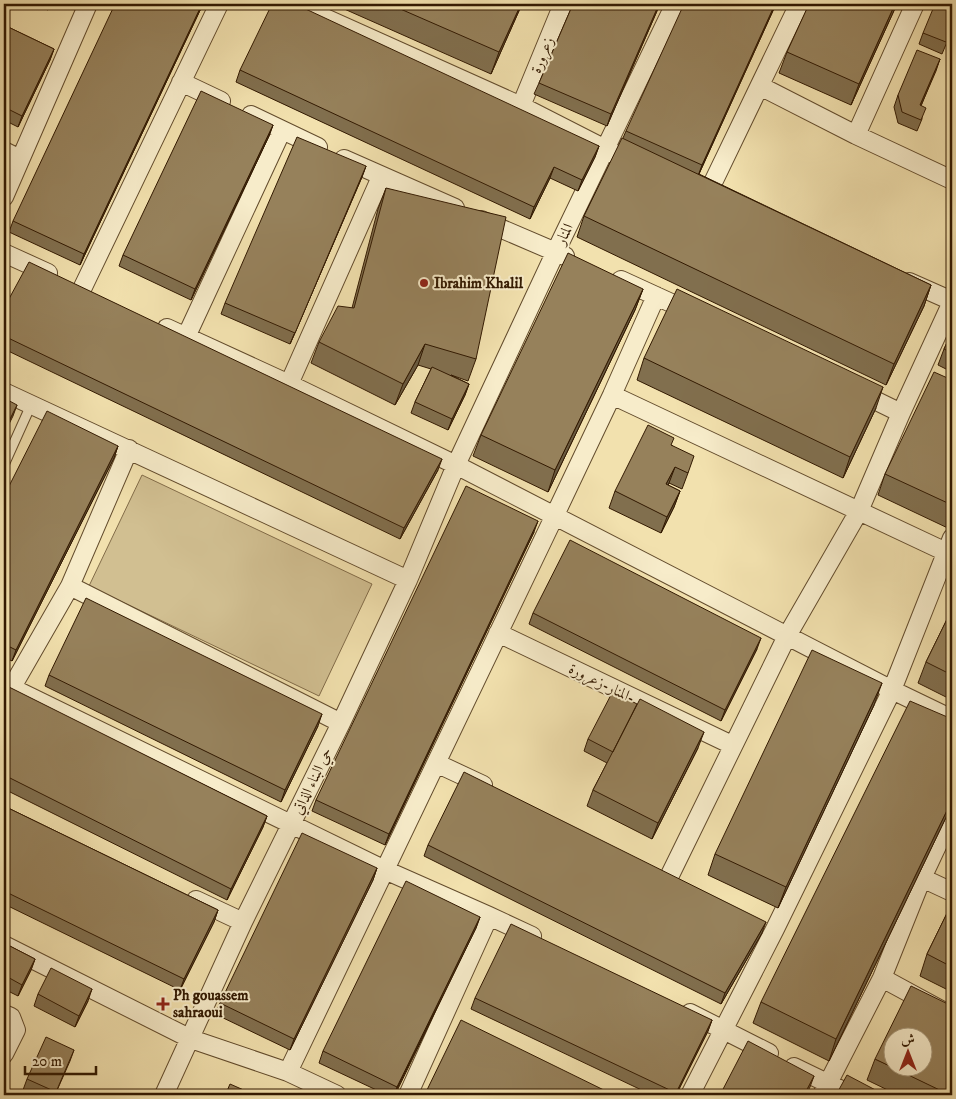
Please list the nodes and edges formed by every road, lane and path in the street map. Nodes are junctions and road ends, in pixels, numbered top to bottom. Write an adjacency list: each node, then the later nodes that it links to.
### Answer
1 (88, 4): 9 (street)
2 (219, 4): 10 (street)
3 (294, 4): 12 (street)
4 (562, 4): 12 (street, زعرورة)
5 (675, 4): 15 (street, المنار)
6 (799, 4): 11 (street)
7 (916, 4): 14 (street)
8 (47, 50): 9 (street)
9 (64, 59): 17 (street)
10 (181, 82): 13 (street); 30 (street)
11 (760, 86): 14 (street); 23 (street)
12 (521, 106): 15 (street)
13 (282, 130): 19 (street); 36 (street)
14 (856, 135): 20 (street)
15 (606, 150): 18 (street); 25 (street, المنار)
16 (4, 151): 17 (street)
17 (20, 159): 22 (street)
18 (631, 161)
19 (381, 177): 25 (street); 37 (street)
20 (952, 180)
21 (690, 189): 23 (street)
22 (4, 197)
23 (706, 197): 24 (street)
24 (725, 204)
25 (556, 251): 27 (street); 45 (street, المنار)
26 (4, 253): 30 (street)
27 (583, 263)
28 (610, 276): 31 (street)
29 (898, 278): 33 (street)
30 (82, 289): 32 (street)
31 (656, 296): 35 (street); 40 (street)
32 (99, 297)
33 (952, 301): 42 (street)
34 (151, 321): 36 (street)
35 (708, 321)
36 (186, 336): 37 (street)
37 (289, 384): 45 (street)
38 (840, 384): 42 (street)
39 (4, 392): 41 (street)
40 (612, 395): 46 (street); 47 (street)
41 (31, 404): 43 (street); 44 (lane)
42 (901, 413): 46 (street)
43 (129, 449): 49 (street); 50 (street)
44 (4, 464)
45 (456, 465): 47 (street); 49 (street, حي البناء الذاتي)
46 (859, 511): 48 (street); 52 (street)
47 (554, 517): 51 (street); 52 (street)
48 (949, 545): 54 (street)
49 (408, 580): 56 (street, حي البناء الذاتي)
50 (70, 586): 53 (street); 56 (street)
51 (498, 633): 57 (street, المنار-زعرورة-); 58 (street)
52 (787, 636): 54 (street); 57 (street)
53 (8, 685): 61 (street)
54 (892, 690): 55 (street); 72 (street)
55 (952, 719)
56 (341, 723): 61 (street, حي البناء الذاتي)
57 (732, 745): 64 (street)
58 (436, 763): 59 (street); 63 (street)
59 (499, 793)
60 (952, 814): 65 (street)
61 (291, 824): 63 (street); 71 (street, حي البناء الذاتي)
62 (652, 866): 64 (street)
63 (385, 870): 69 (street); 84 (street)
64 (670, 875): 66 (street)
65 (922, 878): 67 (street); 75 (street)
66 (687, 884)
67 (952, 892)
68 (181, 893): 71 (street)
69 (489, 916): 74 (street); 79 (street)
70 (757, 920): 72 (street)
71 (242, 922): 82 (street, حي البناء الذاتي)
72 (775, 929): 81 (street)
73 (4, 945): 82 (street)
74 (550, 945)
75 (882, 978): 78 (street); 85 (street)
76 (672, 1004): 81 (street)
77 (4, 1014): 83 (street)
78 (952, 1016)
79 (443, 1017): 80 (street); 88 (street)
80 (460, 1025)
81 (724, 1030): 85 (street); 89 (street)
82 (191, 1039): 84 (street); 86 (street, حي البناء الذاتي)
83 (4, 1054)
84 (288, 1072): 87 (street)
85 (824, 1090): 90 (street)
86 (164, 1095)
87 (337, 1095)
88 (408, 1095)
89 (690, 1095)
90 (852, 1095)

